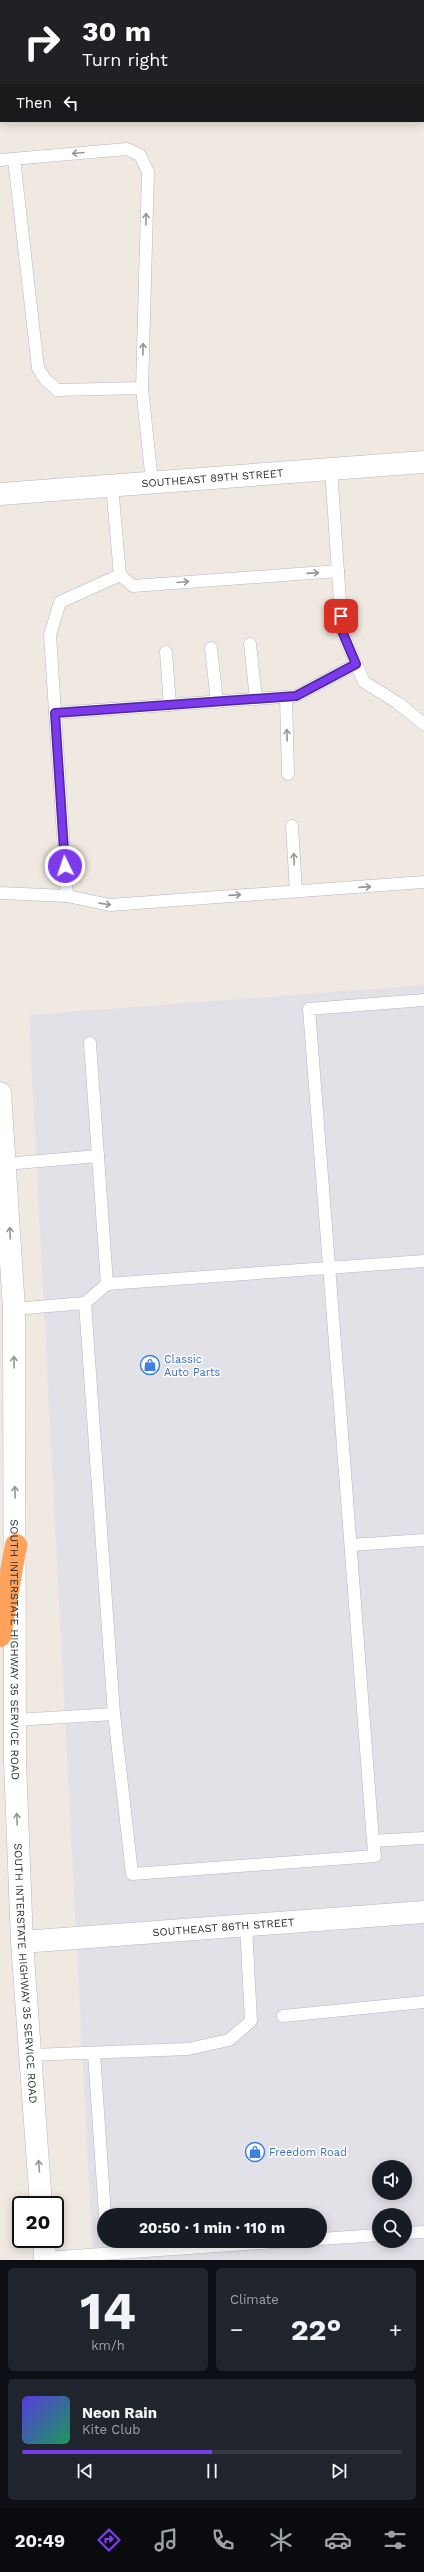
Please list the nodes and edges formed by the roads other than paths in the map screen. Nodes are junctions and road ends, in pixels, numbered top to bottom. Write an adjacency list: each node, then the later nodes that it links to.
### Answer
1 (14, 159): 2 (lane); 3 (lane); 3 (lane, one-way to 1)
2 (0, 160)
3 (142, 388): 6 (lane)
4 (424, 462): 5 (main road, SOUTHEAST 89TH STREET)
5 (331, 469): 6 (main road, SOUTHEAST 89TH STREET); 9 (lane)
6 (152, 482): 7 (main road, SOUTHEAST 89TH STREET)
7 (112, 486): 8 (main road, SOUTHEAST 89TH STREET); 10 (lane)
8 (0, 494)
9 (338, 571): 10 (lane, one-way to 9); 14 (lane)
10 (120, 575): 19 (lane)
11 (250, 644): 16 (lane)
12 (211, 648): 17 (lane)
13 (166, 652): 18 (lane)
14 (356, 664): 15 (lane); 20 (lane)
15 (286, 697): 16 (lane); 21 (lane, one-way to 15)
16 (256, 699): 17 (lane)
17 (217, 702): 18 (lane)
18 (170, 705): 19 (lane)
19 (55, 713): 26 (lane)
20 (424, 724)
21 (288, 774)
22 (292, 826): 24 (lane, one-way to 22)
23 (424, 882): 24 (lane, one-way to 23)
24 (296, 891): 26 (lane, one-way to 24)
25 (0, 894): 26 (lane)
26 (67, 896)
27 (424, 1000): 33 (lane)
28 (90, 1043): 30 (lane)
29 (0, 1093): 31 (main road, SOUTH INTERSTATE HIGHWAY 35 SERVICE ROAD)
30 (98, 1156): 31 (lane); 34 (lane)
31 (6, 1164): 36 (main road, SOUTH INTERSTATE HIGHWAY 35 SERVICE ROAD, one-way to 31)
32 (424, 1261): 33 (lane)
33 (329, 1269): 34 (lane); 38 (lane)
34 (107, 1284): 35 (lane)
35 (85, 1303): 36 (lane); 41 (lane)
36 (14, 1309): 39 (main road, SOUTH INTERSTATE HIGHWAY 35 SERVICE ROAD, one-way to 36)
37 (424, 1540): 38 (lane)
38 (350, 1545): 44 (lane)
39 (16, 1546): 40 (highway); 42 (main road, SOUTH INTERSTATE HIGHWAY 35 SERVICE ROAD)
40 (0, 1636)
41 (114, 1714): 42 (lane); 44 (lane)
42 (15, 1720): 47 (main road, SOUTH INTERSTATE HIGHWAY 35 SERVICE ROAD, one-way to 42)
43 (424, 1838): 44 (lane)
44 (373, 1842)
45 (424, 1912): 46 (main road, SOUTHEAST 86TH STREET)
46 (246, 1926): 47 (main road, SOUTHEAST 86TH STREET); 50 (lane)
47 (22, 1942): 51 (main road, SOUTH INTERSTATE HIGHWAY 35 SERVICE ROAD)
48 (424, 2002): 49 (lane)
49 (283, 2016)
50 (94, 2053): 51 (lane); 53 (lane)
51 (31, 2055): 52 (main road, SOUTH INTERSTATE HIGHWAY 35 SERVICE ROAD, one-way to 51)
52 (40, 2196)
53 (105, 2208)
54 (424, 2232): 55 (lane)
55 (412, 2233)
56 (372, 2235): 57 (lane)
57 (327, 2239)
58 (108, 2248): 61 (lane)
59 (184, 2248): 61 (lane)
60 (45, 2252): 61 (lane)
61 (108, 2253)

